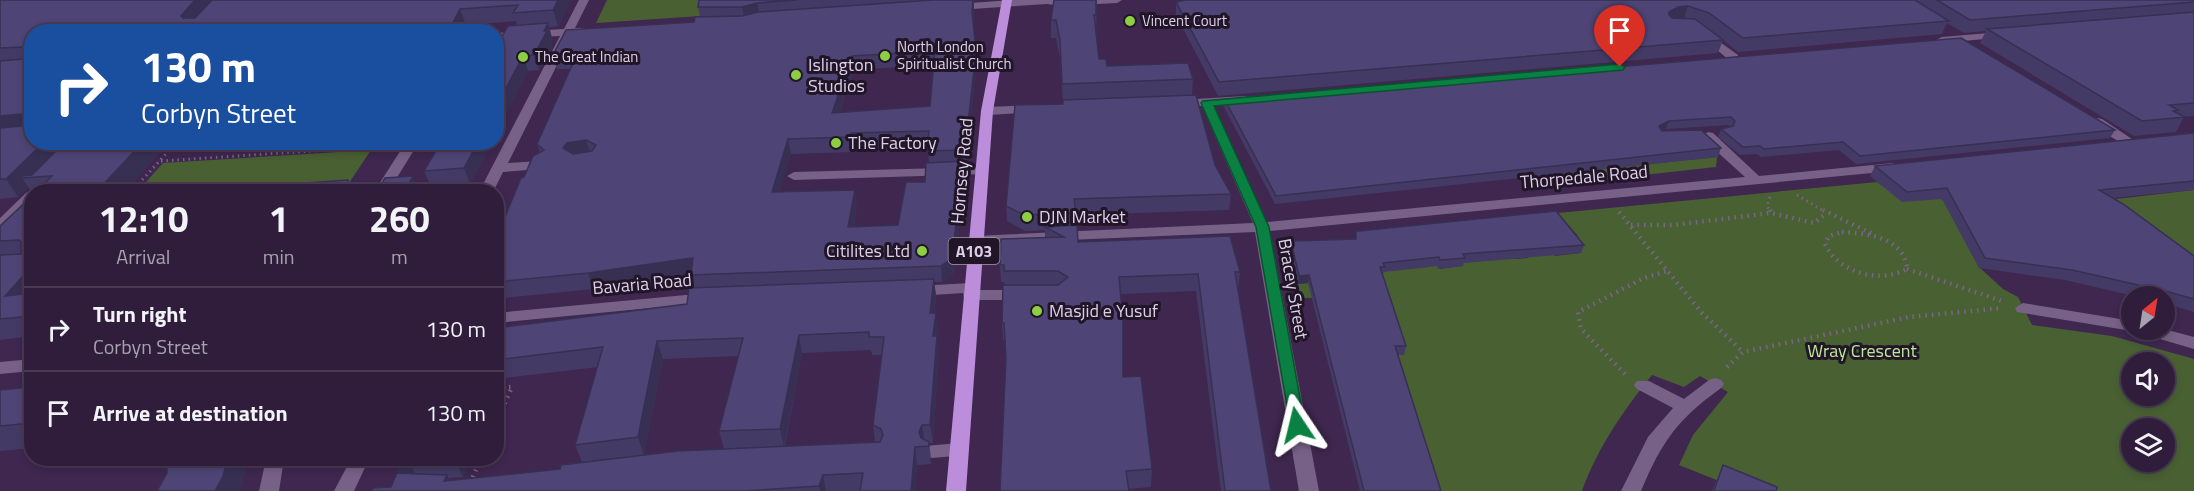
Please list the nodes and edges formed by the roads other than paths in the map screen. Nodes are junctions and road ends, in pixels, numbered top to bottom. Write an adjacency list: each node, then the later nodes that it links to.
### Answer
1 (584, 0): 8 (street)
2 (1117, 0): 3 (street)
3 (1007, 5): 4 (street); 19 (main road, Hornsey Road / A103)
4 (945, 8)
5 (1694, 26): 14 (street)
6 (1944, 27): 11 (street)
7 (594, 29): 8 (street)
8 (568, 31): 9 (street); 26 (street)
9 (504, 35)
10 (2008, 35): 11 (street)
11 (1962, 38): 12 (street); 13 (street)
12 (1930, 41)
13 (1982, 51)
14 (1711, 60)
15 (1263, 98): 16 (street)
16 (1207, 103): 17 (street); 36 (street, Bracey Street)
17 (1161, 105)
18 (1046, 109): 19 (street)
19 (987, 111): 27 (main road, Hornsey Road / A103)
20 (2082, 112): 22 (street)
21 (1724, 129): 29 (street)
22 (2107, 145)
23 (408, 150): 30 (street)
24 (540, 165): 26 (street)
25 (1907, 165): 29 (street, Thorpedale Road)
26 (498, 168): 31 (street)
27 (981, 171): 28 (street); 37 (main road, Hornsey Road / A103)
28 (794, 176)
29 (1757, 181): 36 (street, Thorpedale Road)
30 (386, 184)
31 (490, 184)
32 (24, 202): 33 (street)
33 (16, 210): 34 (street); 35 (street)
34 (0, 212)
35 (0, 226)
36 (1262, 227): 37 (street, Thorpedale Road); 59 (street, Bracey Street)
37 (975, 240): 38 (main road, Hornsey Road / A103)
38 (970, 291): 39 (street); 40 (street); 52 (main road, Hornsey Road / A103)
39 (900, 292)
40 (1035, 295)
41 (727, 297): 43 (street, Bavaria Road)
42 (2023, 308): 44 (street)
43 (504, 317)
44 (2121, 324)
45 (2175, 338): 46 (street)
46 (2194, 343)
47 (24, 366): 48 (street)
48 (0, 368)
49 (1715, 384): 51 (street)
50 (1643, 386): 51 (street)
51 (1683, 406): 60 (street)
52 (959, 450): 53 (street); 58 (main road, Hornsey Road / A103)
53 (932, 451)
54 (274, 466): 56 (street)
55 (356, 466): 57 (street)
56 (269, 491)
57 (344, 491)
58 (956, 491)
59 (1308, 491)
60 (1631, 491)

